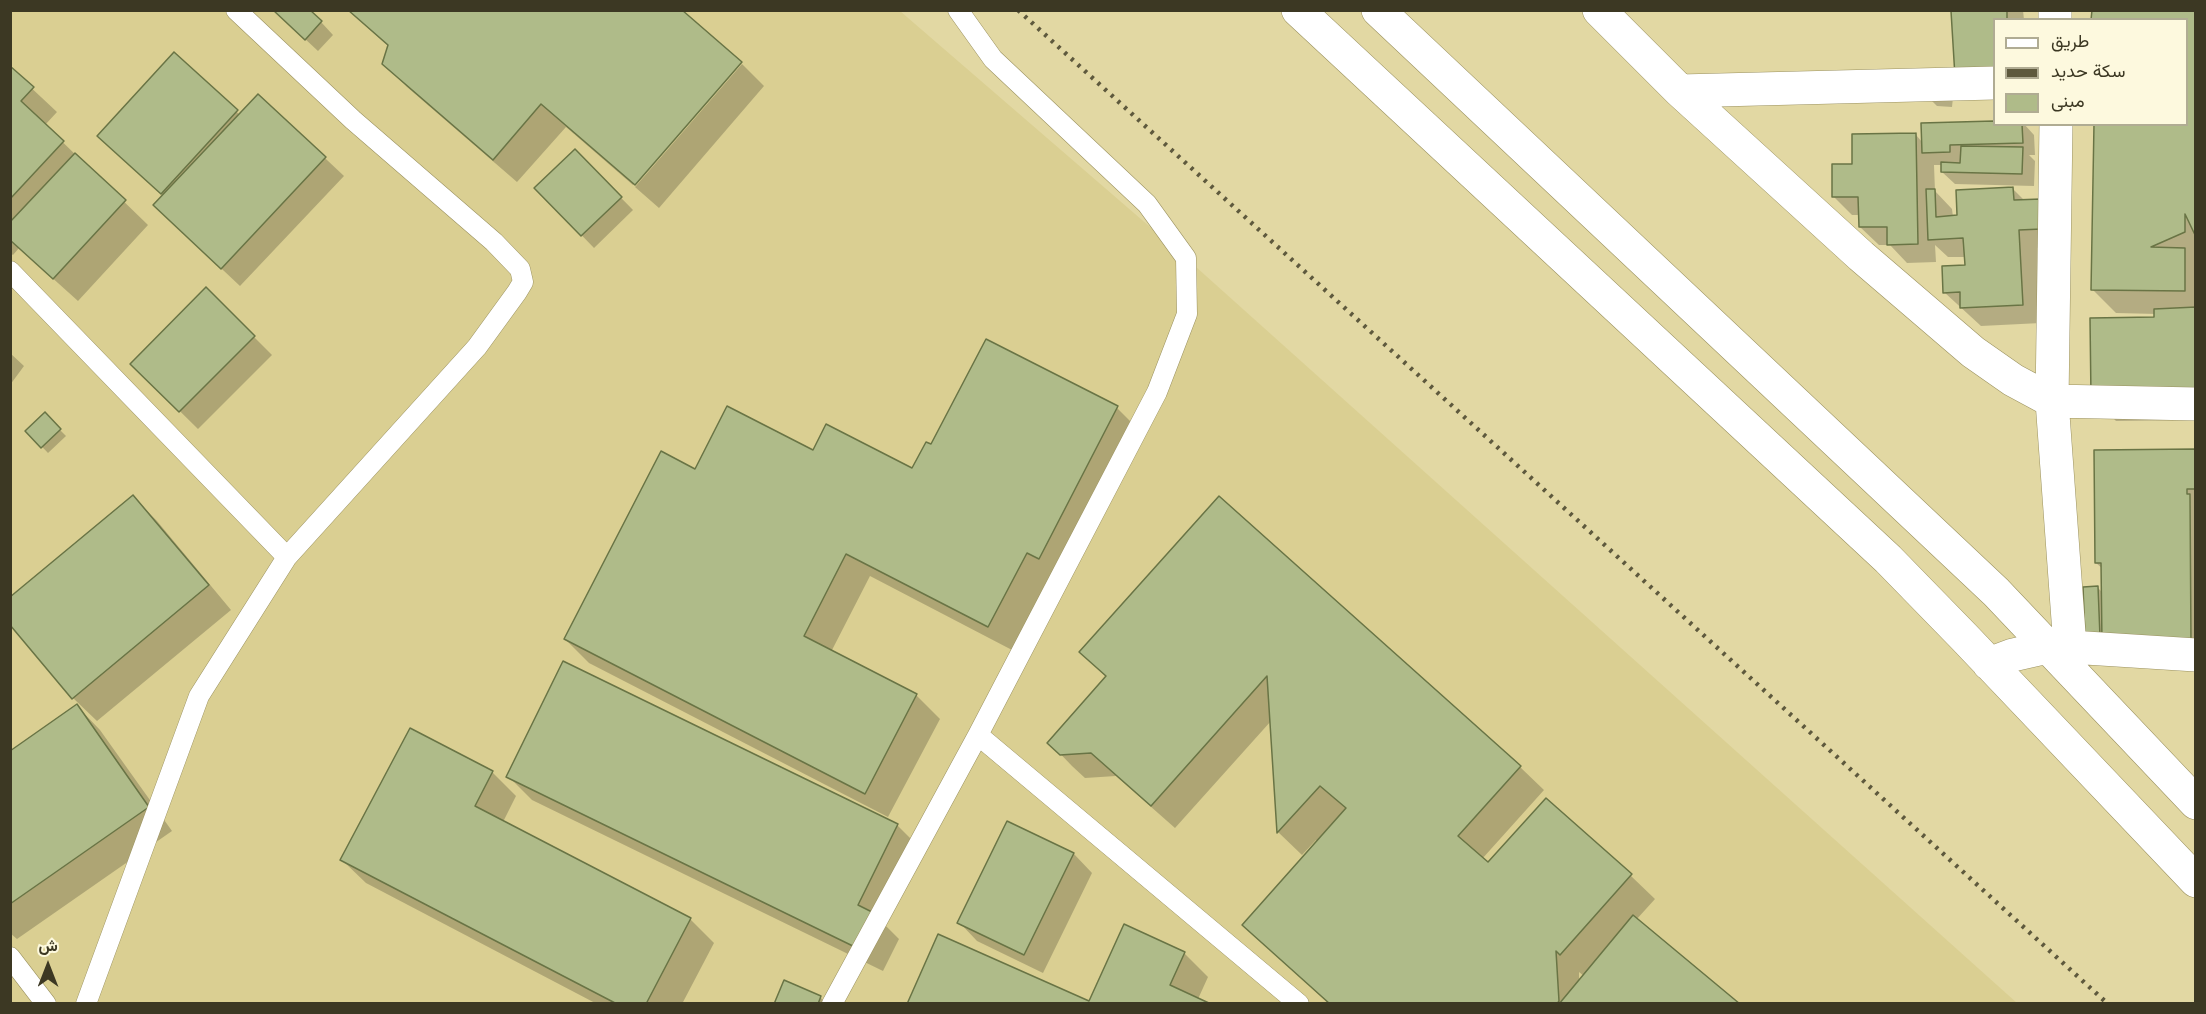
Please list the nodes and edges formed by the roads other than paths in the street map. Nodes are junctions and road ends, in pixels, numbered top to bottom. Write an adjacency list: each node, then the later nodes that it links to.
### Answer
1 (236, 10): 12 (lane)
2 (958, 10): 16 (lane)
3 (1378, 10): 13 (street)
4 (1307, 14): 15 (street)
5 (1612, 16): 7 (street)
6 (1993, 83): 7 (street)
7 (1680, 91): 10 (street)
8 (2056, 126): 10 (street)
9 (10, 271): 12 (lane)
10 (2052, 401): 11 (street); 13 (street)
11 (2196, 404)
12 (287, 557): 22 (lane)
13 (2059, 647): 14 (street); 15 (street); 17 (street)
14 (2196, 655)
15 (1989, 664): 18 (street)
16 (978, 735): 20 (lane); 23 (lane)
17 (2196, 803)
18 (2196, 881)
19 (10, 957): 21 (lane)
20 (1297, 1003)
21 (46, 1004)
22 (86, 1004)
23 (832, 1004)

